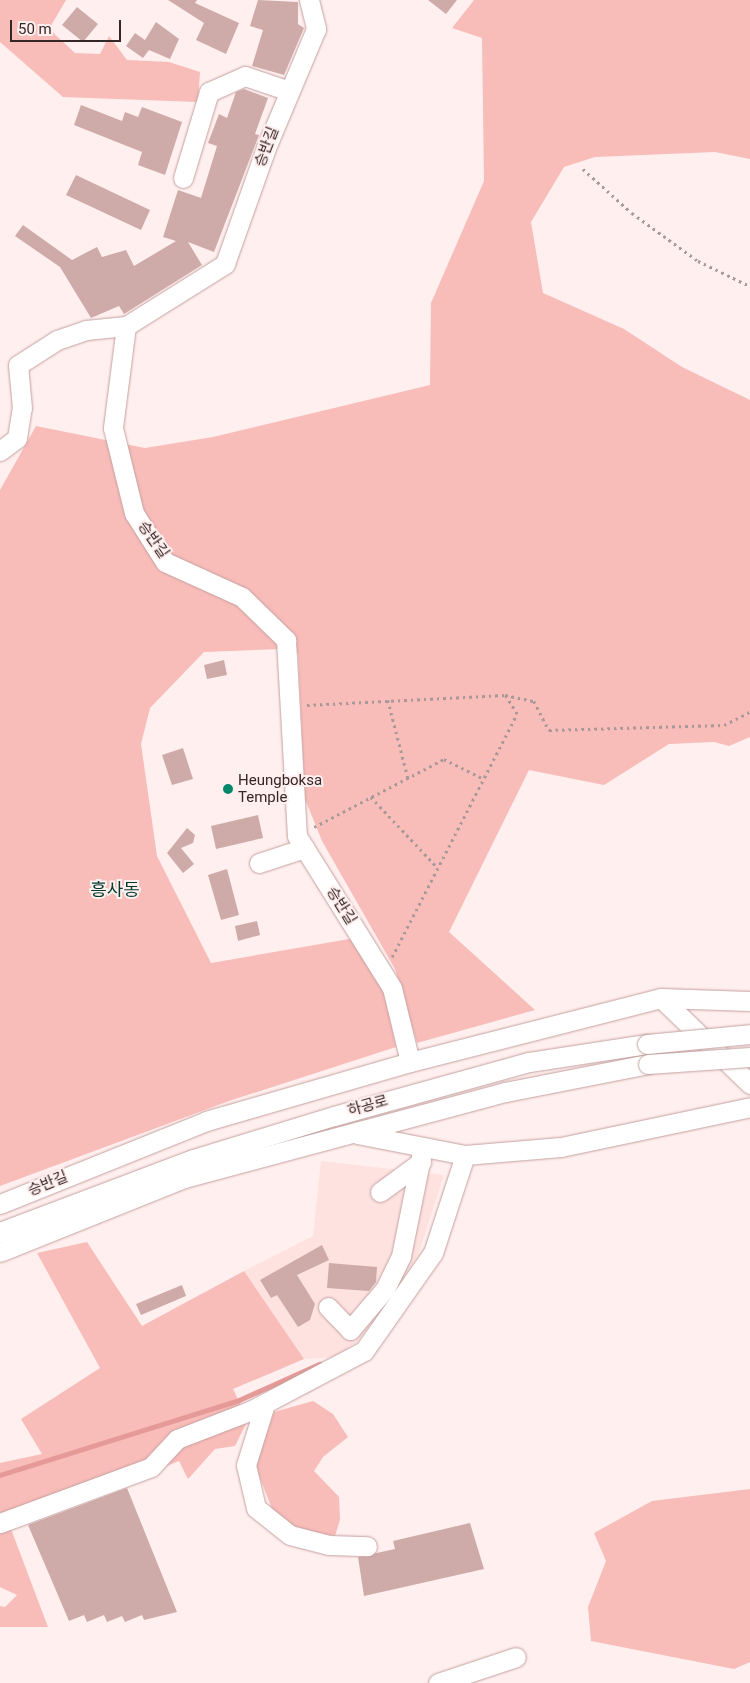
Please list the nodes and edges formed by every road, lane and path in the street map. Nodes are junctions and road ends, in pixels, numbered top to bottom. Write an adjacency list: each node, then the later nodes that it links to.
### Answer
1 (309, 0): 2 (street, 승반길)
2 (289, 91): 4 (street); 6 (street, 승반길)
3 (583, 169): 5 (path)
4 (183, 178)
5 (750, 286)
6 (126, 326): 7 (street); 10 (street, 승반길)
7 (0, 451)
8 (505, 695): 9 (path); 11 (path); 13 (path)
9 (388, 700): 10 (path); 12 (path)
10 (293, 706): 15 (street, 승반길)
11 (750, 712)
12 (408, 778): 13 (path); 14 (path)
13 (482, 778): 17 (path)
14 (371, 797): 15 (path); 17 (path)
15 (301, 842): 16 (street); 18 (street, 승반길)
16 (259, 863)
17 (436, 866): 18 (path)
18 (384, 975): 23 (street, 승반길)
19 (661, 998): 20 (street, 승반길); 23 (street, 승반길); 24 (street)
20 (750, 1001)
21 (750, 1034): 31 (street, 하공로, bridge)
22 (750, 1057): 26 (street, 하공로, bridge)
23 (410, 1062): 30 (street, 승반길)
24 (750, 1084)
25 (750, 1107): 28 (street)
26 (354, 1134): 27 (street); 32 (street, 하공로)
27 (422, 1154): 28 (street); 29 (street); 33 (street)
28 (465, 1155): 34 (street)
29 (380, 1192)
30 (0, 1204)
31 (0, 1232)
32 (0, 1252)
33 (328, 1306)
34 (265, 1404): 35 (street); 36 (street)
35 (0, 1523)
36 (367, 1546)
37 (516, 1657): 38 (street)
38 (438, 1683)

